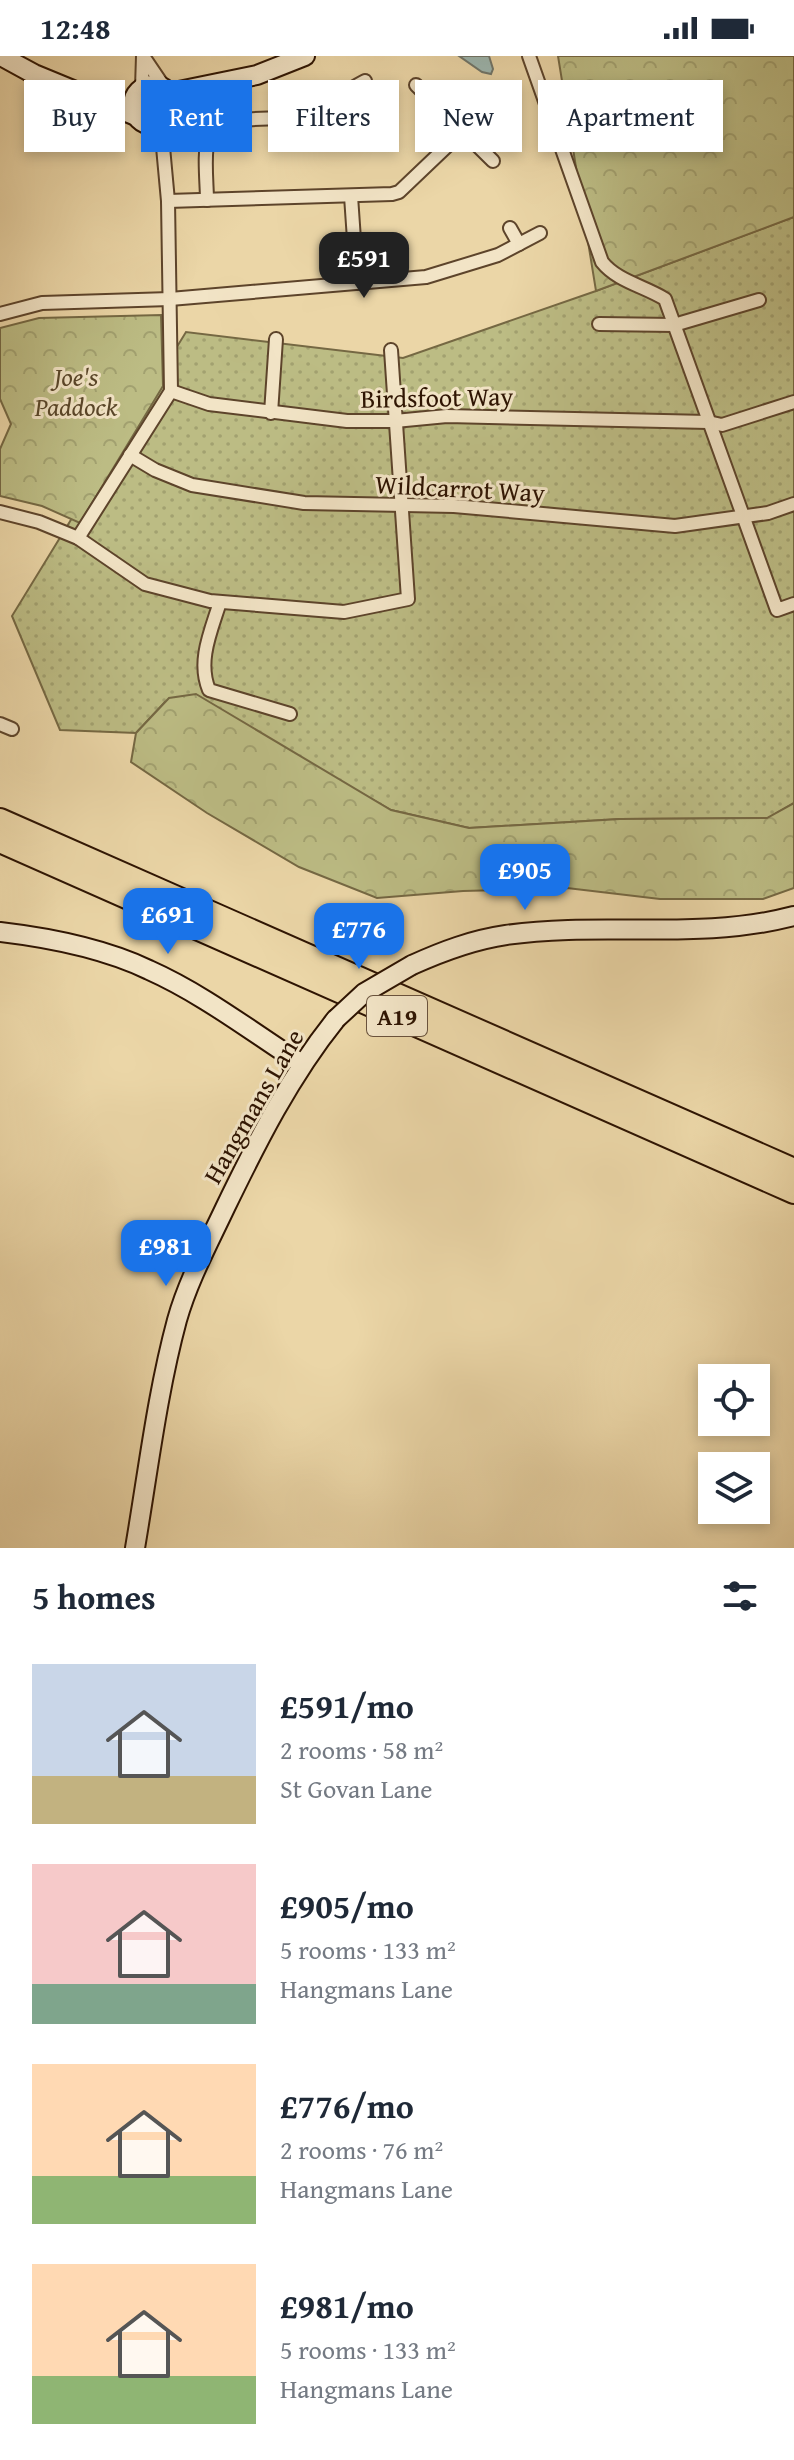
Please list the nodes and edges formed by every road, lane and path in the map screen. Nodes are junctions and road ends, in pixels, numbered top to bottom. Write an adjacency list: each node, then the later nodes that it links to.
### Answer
1 (1, 56): 4 (street)
2 (305, 56): 6 (street)
3 (529, 56): 26 (street)
4 (49, 80)
5 (156, 80): 7 (street)
6 (234, 80)
7 (139, 90): 8 (street); 9 (street)
8 (125, 94)
9 (141, 119)
10 (268, 119): 16 (street)
11 (163, 152): 17 (street)
12 (441, 152): 15 (street)
13 (484, 152): 14 (street)
14 (493, 161)
15 (351, 196): 16 (street); 21 (street)
16 (207, 200): 17 (street)
17 (168, 201): 22 (street)
18 (510, 228): 20 (street)
19 (540, 233): 20 (street)
20 (519, 244): 21 (street)
21 (357, 283): 22 (street)
22 (170, 299): 24 (street); 29 (street)
23 (759, 300): 26 (street)
24 (0, 314)
25 (599, 324): 26 (street)
26 (674, 325): 33 (street)
27 (276, 339): 31 (street)
28 (391, 350): 32 (street)
29 (171, 391): 31 (street, Birdsfoot Way); 34 (street)
30 (794, 402): 33 (street, Birdsfoot Way)
31 (271, 413): 32 (street, Birdsfoot Way)
32 (395, 421): 33 (street, Birdsfoot Way); 36 (street)
33 (708, 422): 38 (street)
34 (130, 455): 36 (street, Wildcarrot Way); 39 (street)
35 (794, 504): 38 (street, Wildcarrot Way)
36 (399, 506): 38 (street, Wildcarrot Way); 40 (street)
37 (0, 512): 39 (street)
38 (743, 517): 41 (street)
39 (78, 538): 40 (street)
40 (220, 602): 42 (street)
41 (794, 604)
42 (290, 714)
43 (0, 820): 48 (highway, A19)
44 (0, 841): 49 (highway, A19)
45 (794, 916): 47 (street, Hangmans Lane, bridge)
46 (0, 932): 47 (street)
47 (302, 1064): 50 (street, Hangmans Lane)
48 (794, 1170)
49 (794, 1192)
50 (135, 1548)

